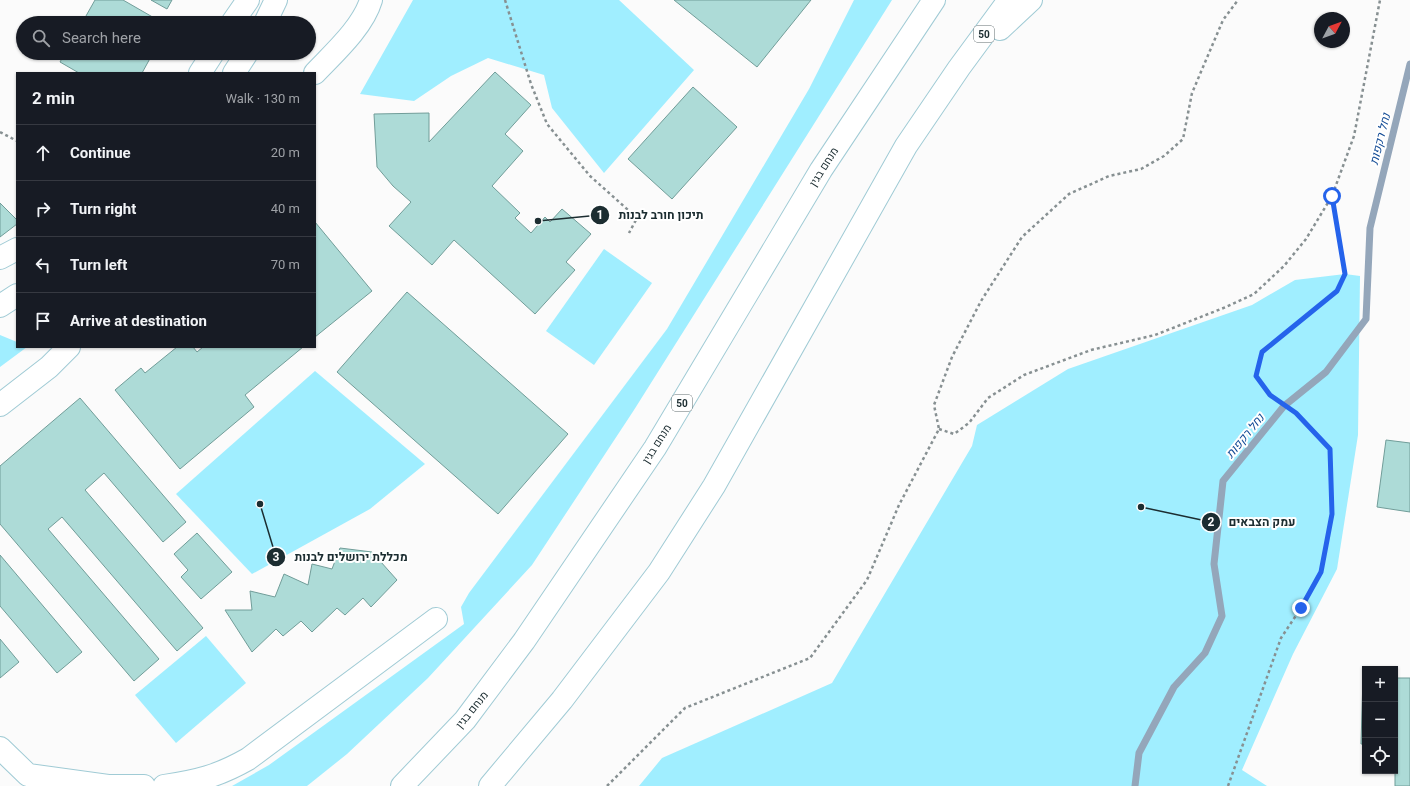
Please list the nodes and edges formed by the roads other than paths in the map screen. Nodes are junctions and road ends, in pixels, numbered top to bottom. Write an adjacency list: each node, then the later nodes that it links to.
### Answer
1 (248, 0): 7 (main road)
2 (276, 0): 8 (main road)
3 (371, 0): 14 (main road)
4 (934, 0): 25 (main road, מנחם בגין / 50)
5 (1009, 0): 11 (main road, 50)
6 (1031, 0): 11 (main road)
7 (237, 16)
8 (268, 16)
9 (208, 60): 12 (main road)
10 (242, 60): 13 (main road)
11 (959, 68): 26 (main road, 50)
12 (201, 72)
13 (235, 72)
14 (316, 73)
15 (16, 250): 16 (main road)
16 (0, 258)
17 (16, 296): 18 (main road)
18 (0, 306)
19 (68, 348): 20 (main road)
20 (0, 405)
21 (436, 619): 24 (main road)
22 (0, 748): 23 (main road)
23 (144, 786)
24 (164, 786)
25 (402, 786)
26 (490, 786)

